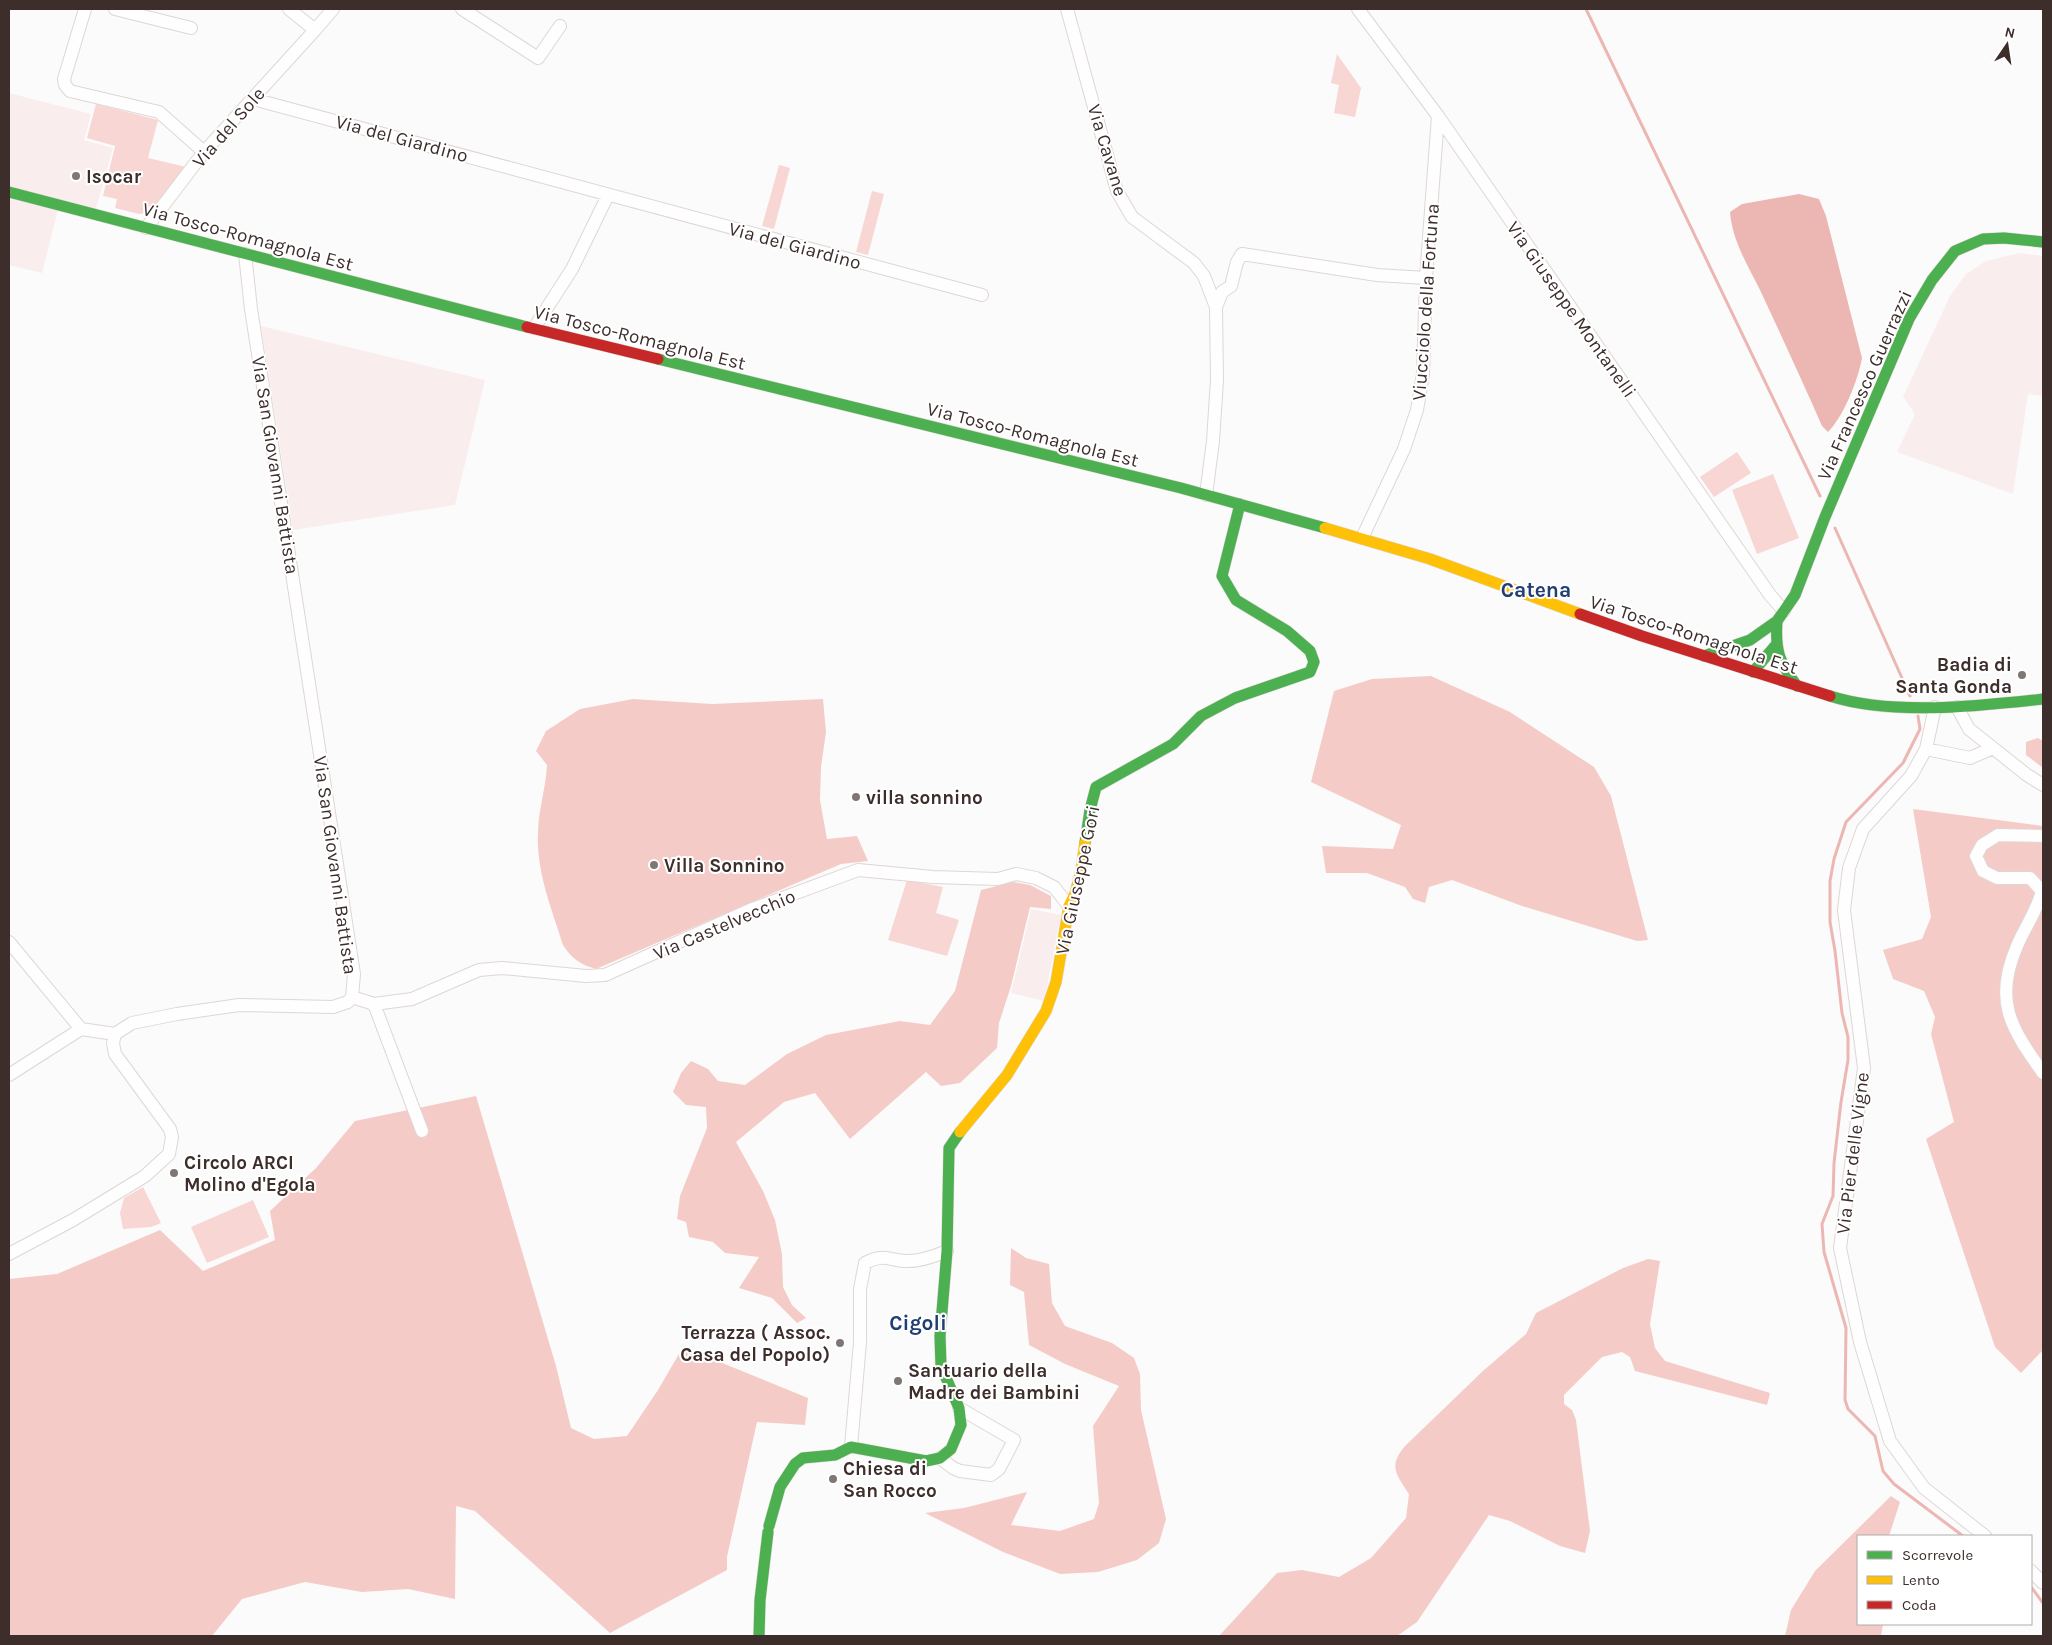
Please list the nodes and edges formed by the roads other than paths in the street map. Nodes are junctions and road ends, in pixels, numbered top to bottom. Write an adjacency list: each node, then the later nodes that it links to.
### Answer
1 (85, 9): 13 (street)
2 (115, 9): 9 (street)
3 (289, 9): 10 (street)
4 (333, 9): 10 (street, Via del Sole)
5 (462, 9): 8 (street)
6 (1068, 9): 21 (street, Via Cavane)
7 (1358, 9): 12 (street, Via Giuseppe Montanelli)
8 (560, 26)
9 (191, 28)
10 (315, 30): 11 (street, Via del Sole)
11 (253, 99): 13 (street, Via del Sole); 15 (street, Via del Giardino)
12 (1438, 116): 19 (street, Viucciolo della Fortuna); 26 (street, Via Giuseppe Montanelli)
13 (204, 152): 16 (street, Via del Sole)
14 (9, 192): 16 (main road, Via Tosco-Romagnola Est)
15 (608, 195): 20 (street, Via del Giardino); 22 (street)
16 (146, 228): 18 (main road, Via Tosco-Romagnola Est)
17 (2043, 242): 26 (main road, Via Francesco Guerrazzi)
18 (245, 254): 22 (main road, Via Tosco-Romagnola Est); 41 (street, Via San Giovanni Battista)
19 (1426, 278): 21 (street); 25 (street, Viucciolo della Fortuna)
20 (982, 296)
21 (1216, 307): 23 (street, Via Cavane)
22 (534, 328): 23 (main road, Via Tosco-Romagnola Est)
23 (1206, 495): 24 (main road, Via Tosco-Romagnola Est)
24 (1240, 504): 25 (main road, Via Tosco-Romagnola Est); 39 (main road, Via Giuseppe Gori)
25 (1362, 538): 29 (main road, Via Tosco-Romagnola Est)
26 (1780, 616): 27 (main road, Via Francesco Guerrazzi); 28 (main road, Via Francesco Guerrazzi)
27 (1750, 640): 29 (main road, Via Francesco Guerrazzi); 30 (main road)
28 (1775, 646): 30 (main road); 31 (main road, Via Francesco Guerrazzi)
29 (1704, 656): 30 (main road, Via Tosco-Romagnola Est)
30 (1751, 665): 31 (main road, Via Tosco-Romagnola Est)
31 (1796, 686): 33 (main road, Via Tosco-Romagnola Est)
32 (2043, 699): 34 (main road, Via Tosco-Romagnola Est)
33 (1936, 707): 34 (main road, Via Tosco-Romagnola Est); 36 (street, Via Pier delle Vigne)
34 (1957, 707): 35 (street)
35 (1993, 748): 36 (street); 37 (street)
36 (1926, 749): 53 (street, Via Pier delle Vigne)
37 (2043, 785)
38 (2043, 836): 46 (street)
39 (1069, 906): 42 (street, Via Castelvecchio); 48 (main road, Via Giuseppe Gori)
40 (9, 942): 43 (street)
41 (352, 997): 42 (street, Via Castelvecchio); 44 (street, Via San Giovanni Battista)
42 (374, 1004): 47 (street)
43 (81, 1029): 44 (street); 45 (street)
44 (115, 1034): 49 (street)
45 (12, 1072)
46 (2043, 1073)
47 (422, 1131)
48 (947, 1251): 50 (main road, Via Giuseppe Gori); 51 (street)
49 (9, 1254)
50 (959, 1408): 52 (main road); 52 (street)
51 (851, 1447): 52 (main road); 56 (main road)
52 (940, 1458)
53 (1984, 1535)
54 (2032, 1572): 55 (street)
55 (2043, 1583)
56 (759, 1636)

